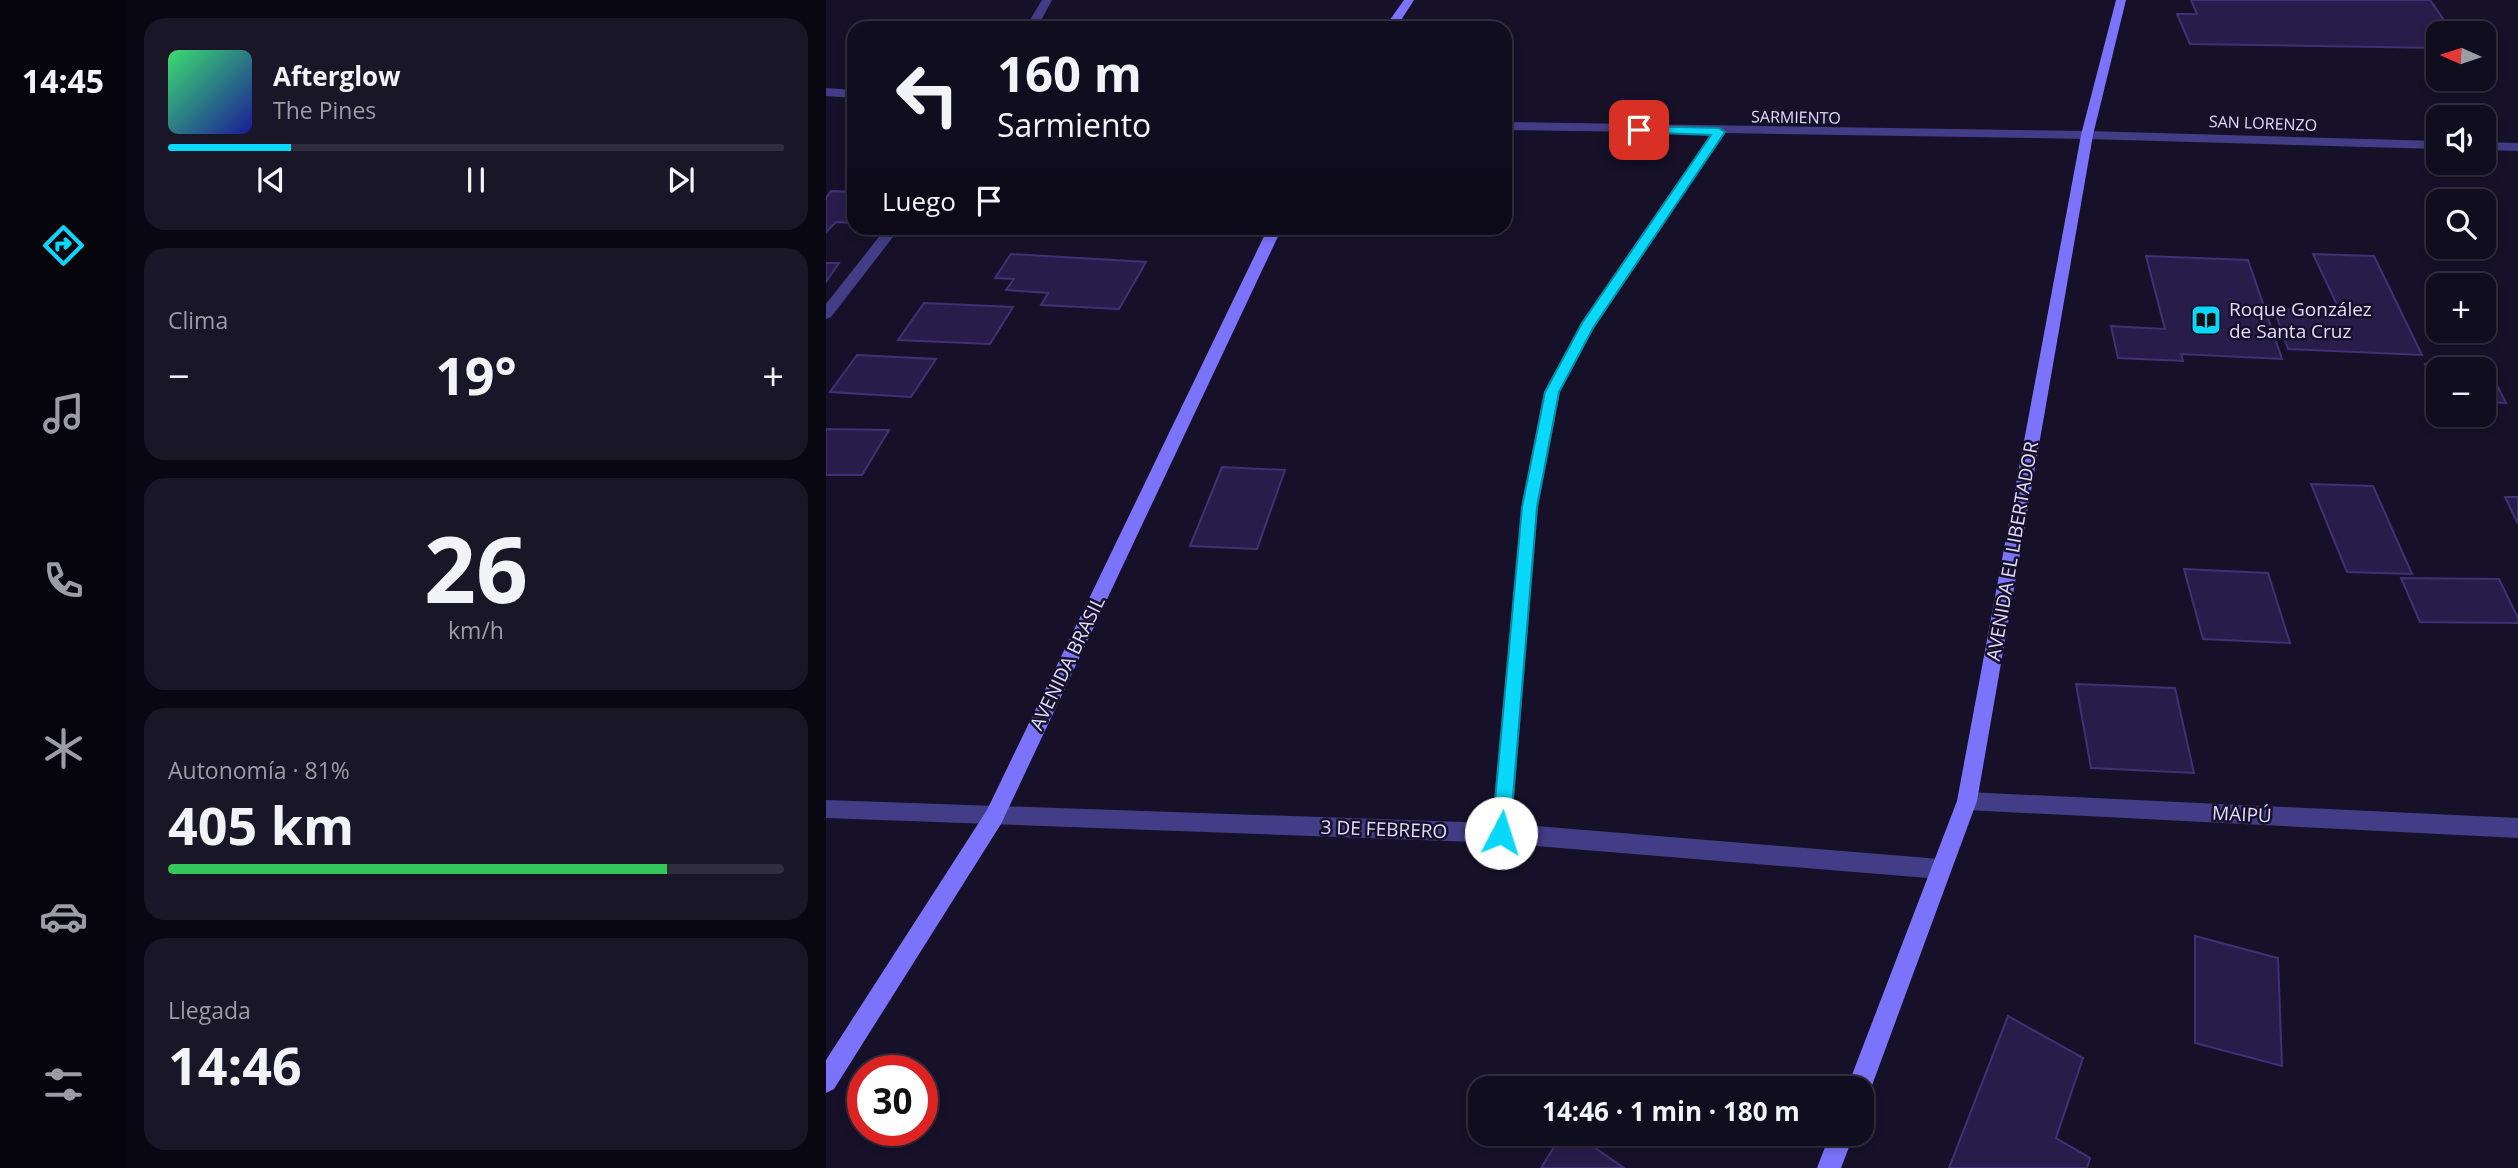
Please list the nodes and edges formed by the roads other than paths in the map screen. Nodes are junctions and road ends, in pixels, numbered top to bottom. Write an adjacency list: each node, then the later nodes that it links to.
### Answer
1 (1046, 0): 4 (street)
2 (1409, 0): 5 (main road)
3 (2121, 0): 10 (main road, AVENIDA EL LIBERTADOR)
4 (1035, 21)
5 (1395, 21)
6 (826, 92): 7 (street)
7 (847, 94)
8 (1512, 126): 9 (street, SARMIENTO)
9 (1719, 132): 10 (street, SARMIENTO); 21 (street)
10 (2087, 135): 11 (street, SAN LORENZO); 17 (main road, AVENIDA EL LIBERTADOR)
11 (2426, 145)
12 (2496, 146): 13 (street)
13 (2518, 147)
14 (888, 235): 16 (street)
15 (1272, 235): 19 (main road, AVENIDA BRASIL)
16 (826, 314)
17 (1966, 801): 20 (street, MAIPÚ); 22 (main road, AVENIDA EL LIBERTADOR)
18 (826, 809): 19 (street, 3 DE FEBRERO)
19 (994, 817): 21 (street, 3 DE FEBRERO); 24 (main road, AVENIDA BRASIL)
20 (2518, 828)
21 (1501, 833): 22 (street, 3 DE FEBRERO)
22 (1940, 869): 23 (main road, AVENIDA EL LIBERTADOR)
23 (1863, 1076)
24 (826, 1081)
25 (1837, 1146): 26 (main road)
26 (1829, 1168)

